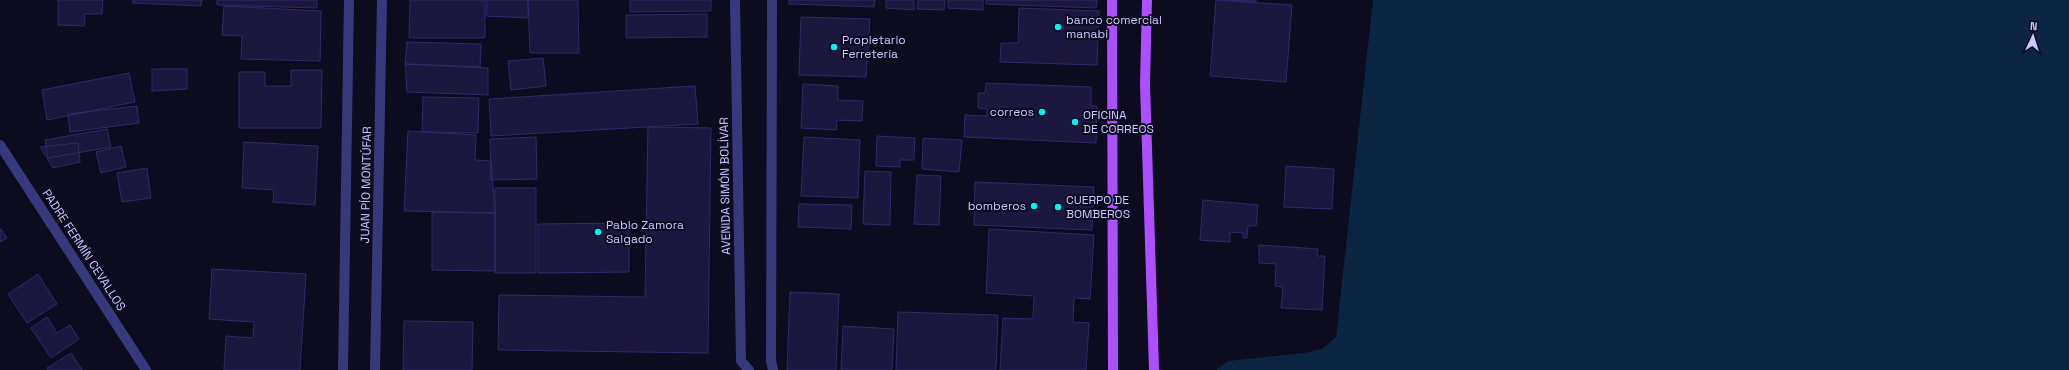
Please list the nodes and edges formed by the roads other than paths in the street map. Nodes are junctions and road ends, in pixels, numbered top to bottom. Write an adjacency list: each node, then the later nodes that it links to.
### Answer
1 (349, 0): 9 (street, JUAN PÍO MONTÚFAR)
2 (382, 0): 10 (street, JUAN PÍO MONTÚFAR)
3 (735, 0): 11 (street, AVENIDA SIMÓN BOLÍVAR)
4 (772, 0): 12 (street)
5 (1112, 0): 13 (main road)
6 (1147, 0): 14 (main road)
7 (0, 145): 8 (street, PADRE FERMÍN CEVALLOS)
8 (146, 370)
9 (343, 370)
10 (375, 370)
11 (748, 370)
12 (773, 370)
13 (1113, 370)
14 (1154, 370)

